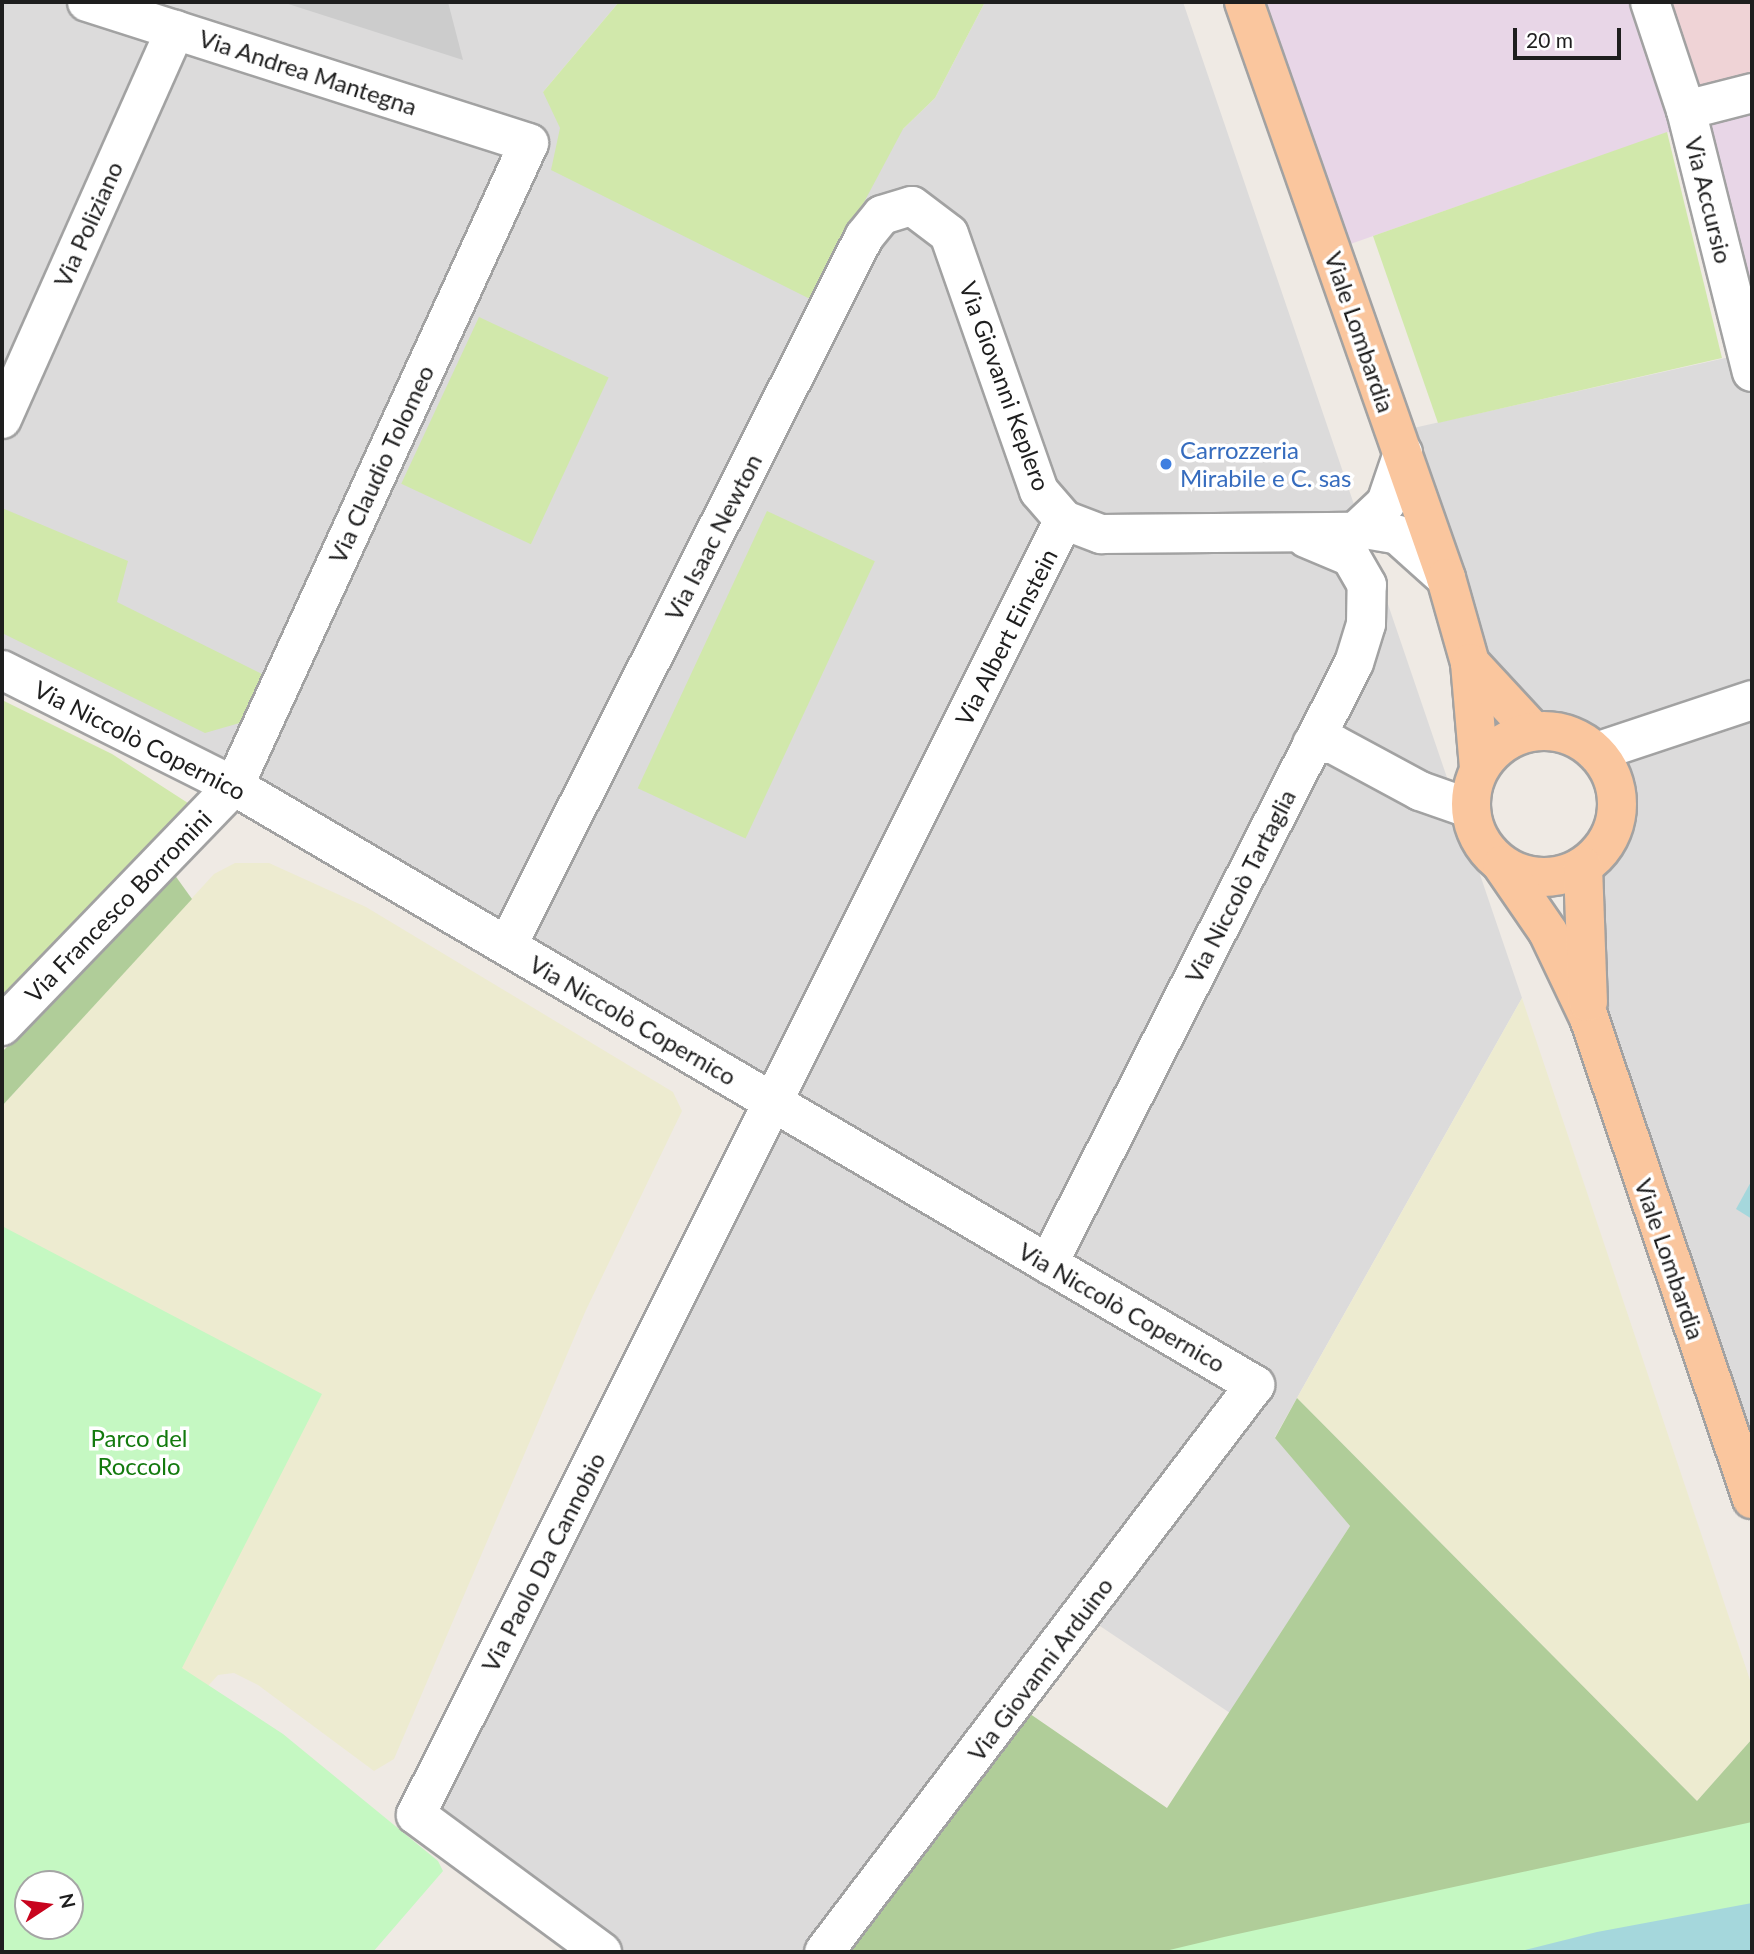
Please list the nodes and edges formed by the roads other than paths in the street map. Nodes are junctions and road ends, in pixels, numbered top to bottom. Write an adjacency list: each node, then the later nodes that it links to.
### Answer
1 (87, 2): 4 (street, Via Andrea Mantegna)
2 (1244, 2): 11 (main road, Viale Lombardia)
3 (1650, 2): 6 (street, Via Accursio)
4 (175, 30): 7 (street, Via Andrea Mantegna); 10 (street, Via Poliziano)
5 (1752, 93): 6 (street, Via Accursio)
6 (1686, 110): 9 (street, Via Accursio)
7 (528, 143): 23 (street, Via Claudio Tolomeo)
8 (956, 246): 12 (street, Via Giovanni Keplero); 27 (street, Via Isaac Newton)
9 (1752, 372)
10 (2, 419)
11 (1403, 453): 13 (street); 15 (main road, Viale Lombardia)
12 (1064, 520): 14 (street, Via Albert Einstein); 30 (street, Via Albert Einstein)
13 (1365, 529): 14 (street, Via Albert Einstein); 15 (street, Via Albert Einstein)
14 (1294, 533): 20 (street, Via Niccolò Tartaglia)
15 (1446, 578): 16 (main road, Viale Lombardia)
16 (1470, 663): 19 (main road, Viale Lombardia); 22 (main road, Viale Lombardia)
17 (2, 670): 23 (street, Via Niccolò Copernico)
18 (1752, 700): 21 (street)
19 (1533, 731): 21 (main road); 22 (main road)
20 (1312, 744): 24 (street); 31 (street, Via Niccolò Tartaglia)
21 (1595, 752): 26 (main road)
22 (1479, 769): 24 (main road, Viale Lombardia)
23 (234, 786): 27 (street, Via Niccolò Copernico); 29 (street, Via Francesco Borromini)
24 (1471, 809): 25 (main road, Viale Lombardia)
25 (1502, 865): 26 (main road); 28 (main road, Viale Lombardia)
26 (1583, 867): 28 (main road, Viale Lombardia)
27 (507, 946): 30 (street, Via Niccolò Copernico)
28 (1589, 1018): 33 (main road, Viale Lombardia)
29 (2, 1026)
30 (773, 1102): 31 (street, Via Niccolò Copernico); 34 (street, Via Paolo Da Cannobio)
31 (1048, 1264): 32 (street, Via Niccolò Copernico)
32 (1255, 1385): 35 (street, Via Giovanni Arduino)
33 (1752, 1499)
34 (602, 1952)
35 (824, 1952)

